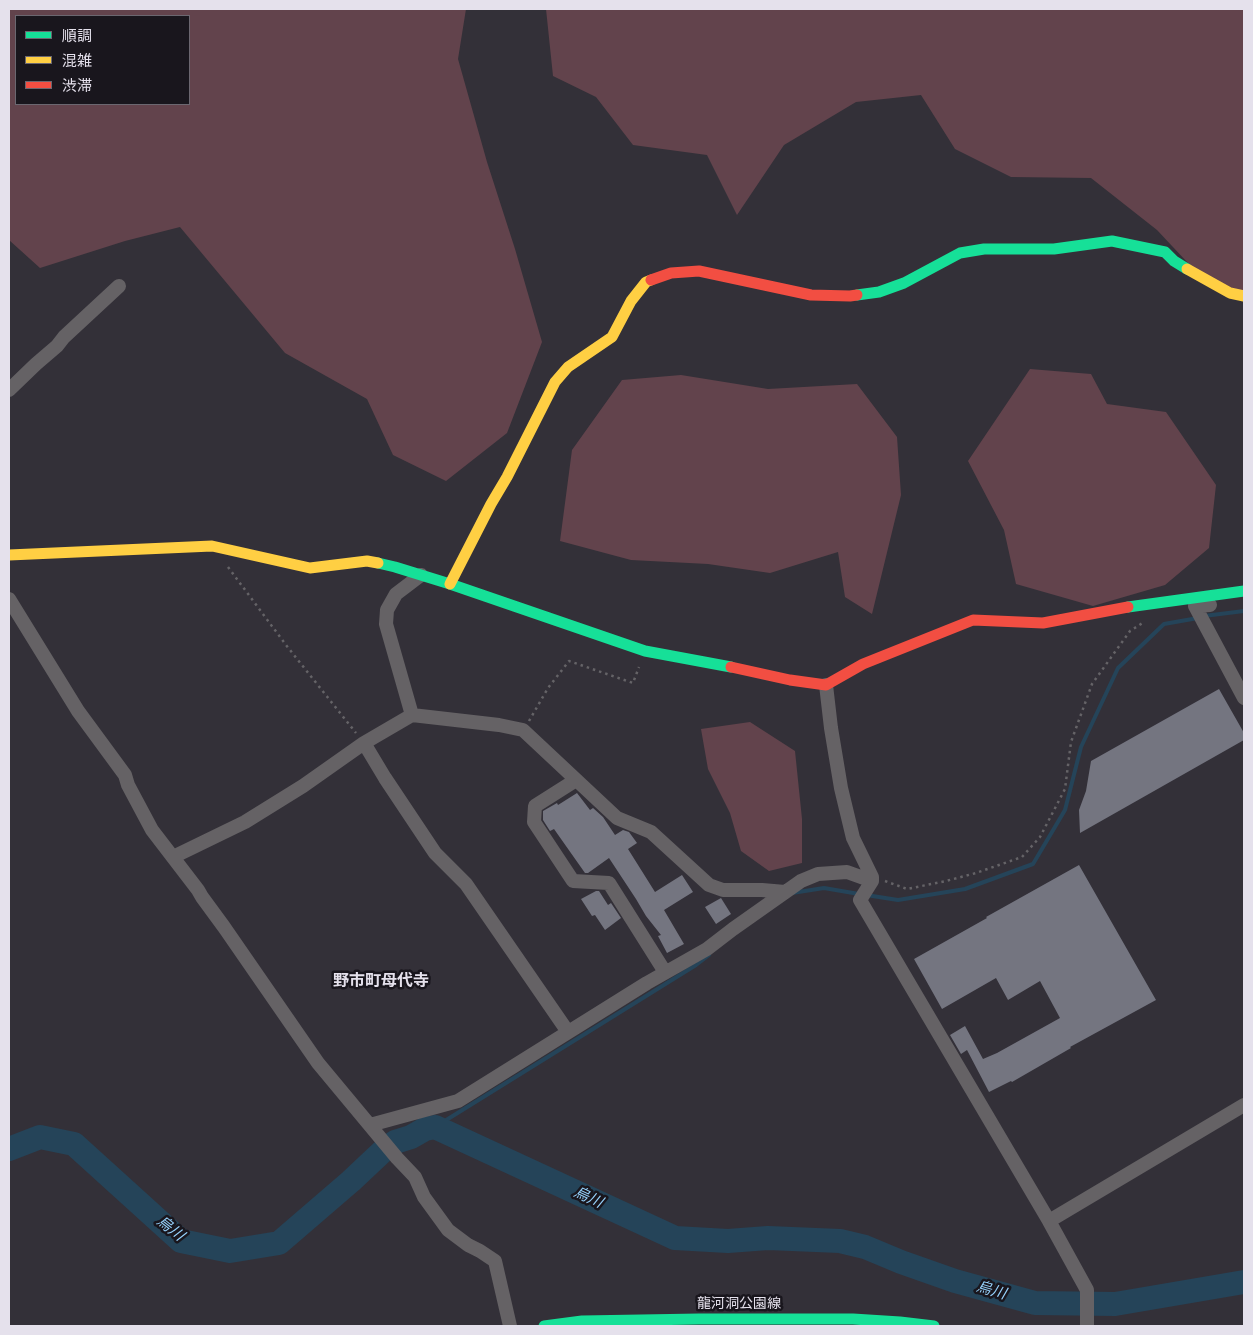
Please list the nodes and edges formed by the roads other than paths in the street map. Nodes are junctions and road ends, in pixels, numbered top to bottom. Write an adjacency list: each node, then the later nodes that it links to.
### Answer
1 (119, 286): 3 (street)
2 (1244, 296): 6 (street)
3 (9, 390)
4 (9, 555): 5 (street)
5 (421, 575): 6 (street); 12 (street)
6 (450, 584): 10 (street)
7 (1244, 591): 10 (street)
8 (9, 599): 15 (street)
9 (1244, 600): 11 (street)
10 (826, 685): 16 (street)
11 (1244, 698)
12 (412, 715): 13 (street); 14 (street)
13 (364, 742): 15 (street); 19 (street)
14 (576, 780): 17 (street); 18 (street)
15 (173, 857): 21 (street)
16 (872, 879): 17 (street); 22 (street)
17 (785, 892): 18 (street)
18 (665, 972): 19 (street)
19 (568, 1032): 21 (street)
20 (1244, 1105): 22 (street)
21 (373, 1129): 25 (street)
22 (1049, 1222): 24 (street)
23 (698, 1322): 26 (street, 龍河洞公園線); 27 (street, 龍河洞公園線)
24 (1087, 1323)
25 (510, 1326)
26 (544, 1326)
27 (934, 1326)

